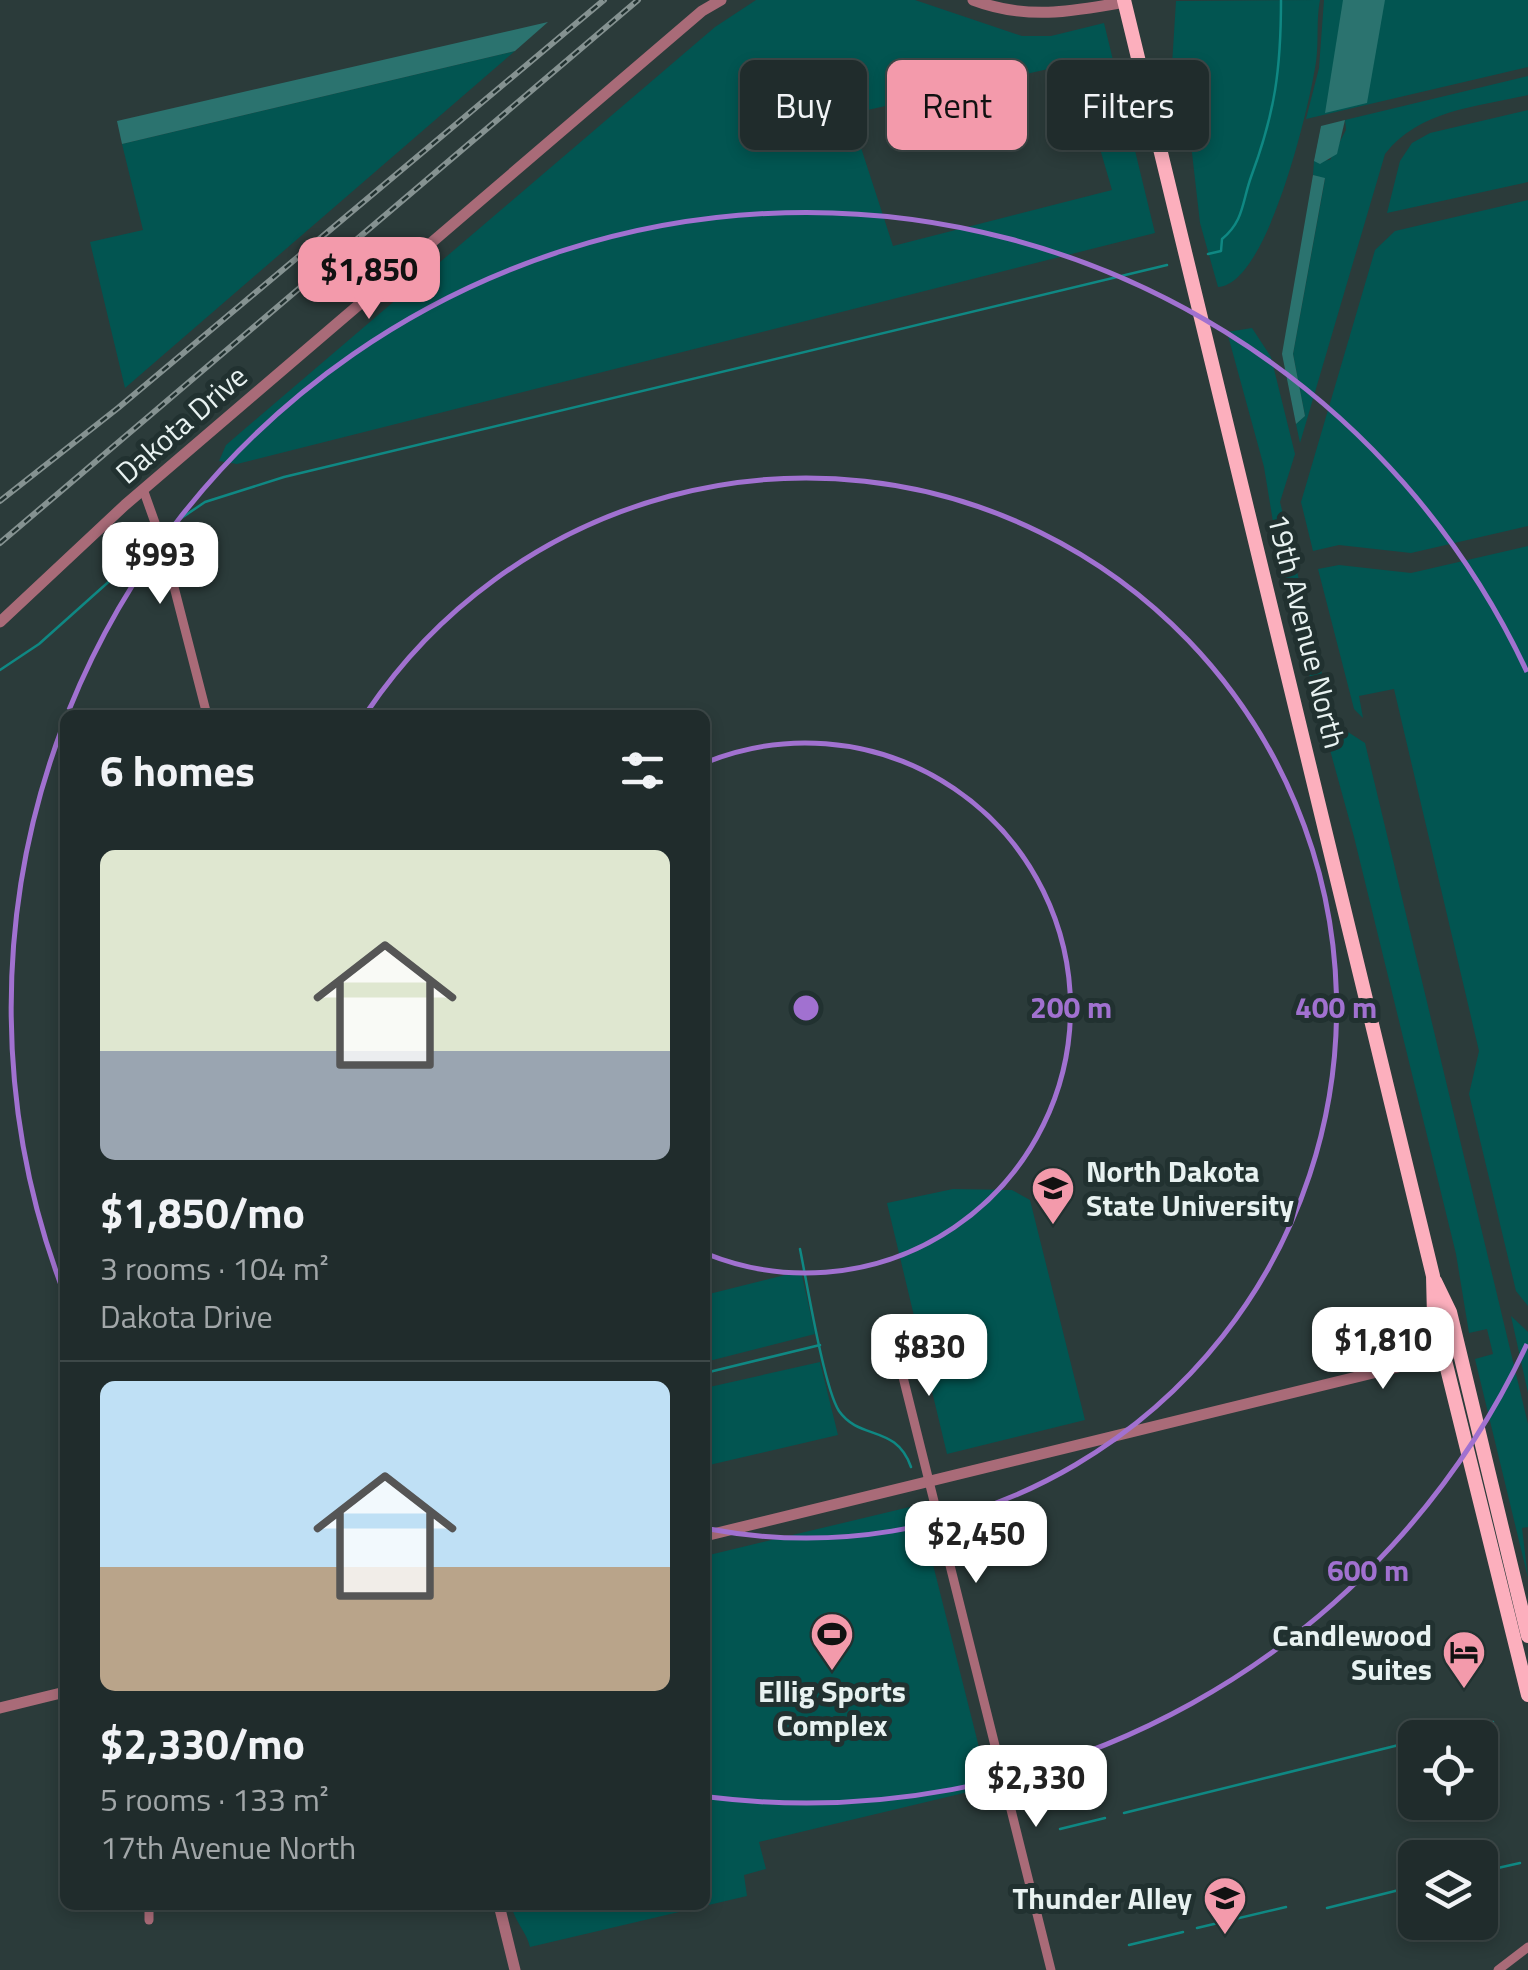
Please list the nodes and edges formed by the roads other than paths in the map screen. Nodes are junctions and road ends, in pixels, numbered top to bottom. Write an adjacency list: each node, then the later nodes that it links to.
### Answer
1 (721, 0): 4 (street, Dakota Drive)
2 (973, 0): 3 (street)
3 (1124, 1): 8 (main road, 19th Avenue North)
4 (143, 489): 5 (street, Dakota Drive); 6 (street)
5 (0, 622)
6 (205, 710)
7 (881, 1341): 9 (street)
8 (1452, 1353): 9 (street); 11 (main road, 19th Avenue North); 13 (main road, 19th Avenue North)
9 (930, 1481): 10 (street); 20 (street)
10 (710, 1535)
11 (1528, 1636)
12 (60, 1693): 14 (street)
13 (1528, 1695)
14 (0, 1708)
15 (149, 1910): 17 (street)
16 (501, 1910): 19 (street)
17 (149, 1920)
18 (1528, 1948): 21 (street)
19 (515, 1970)
20 (1051, 1970)
21 (1498, 1970)

